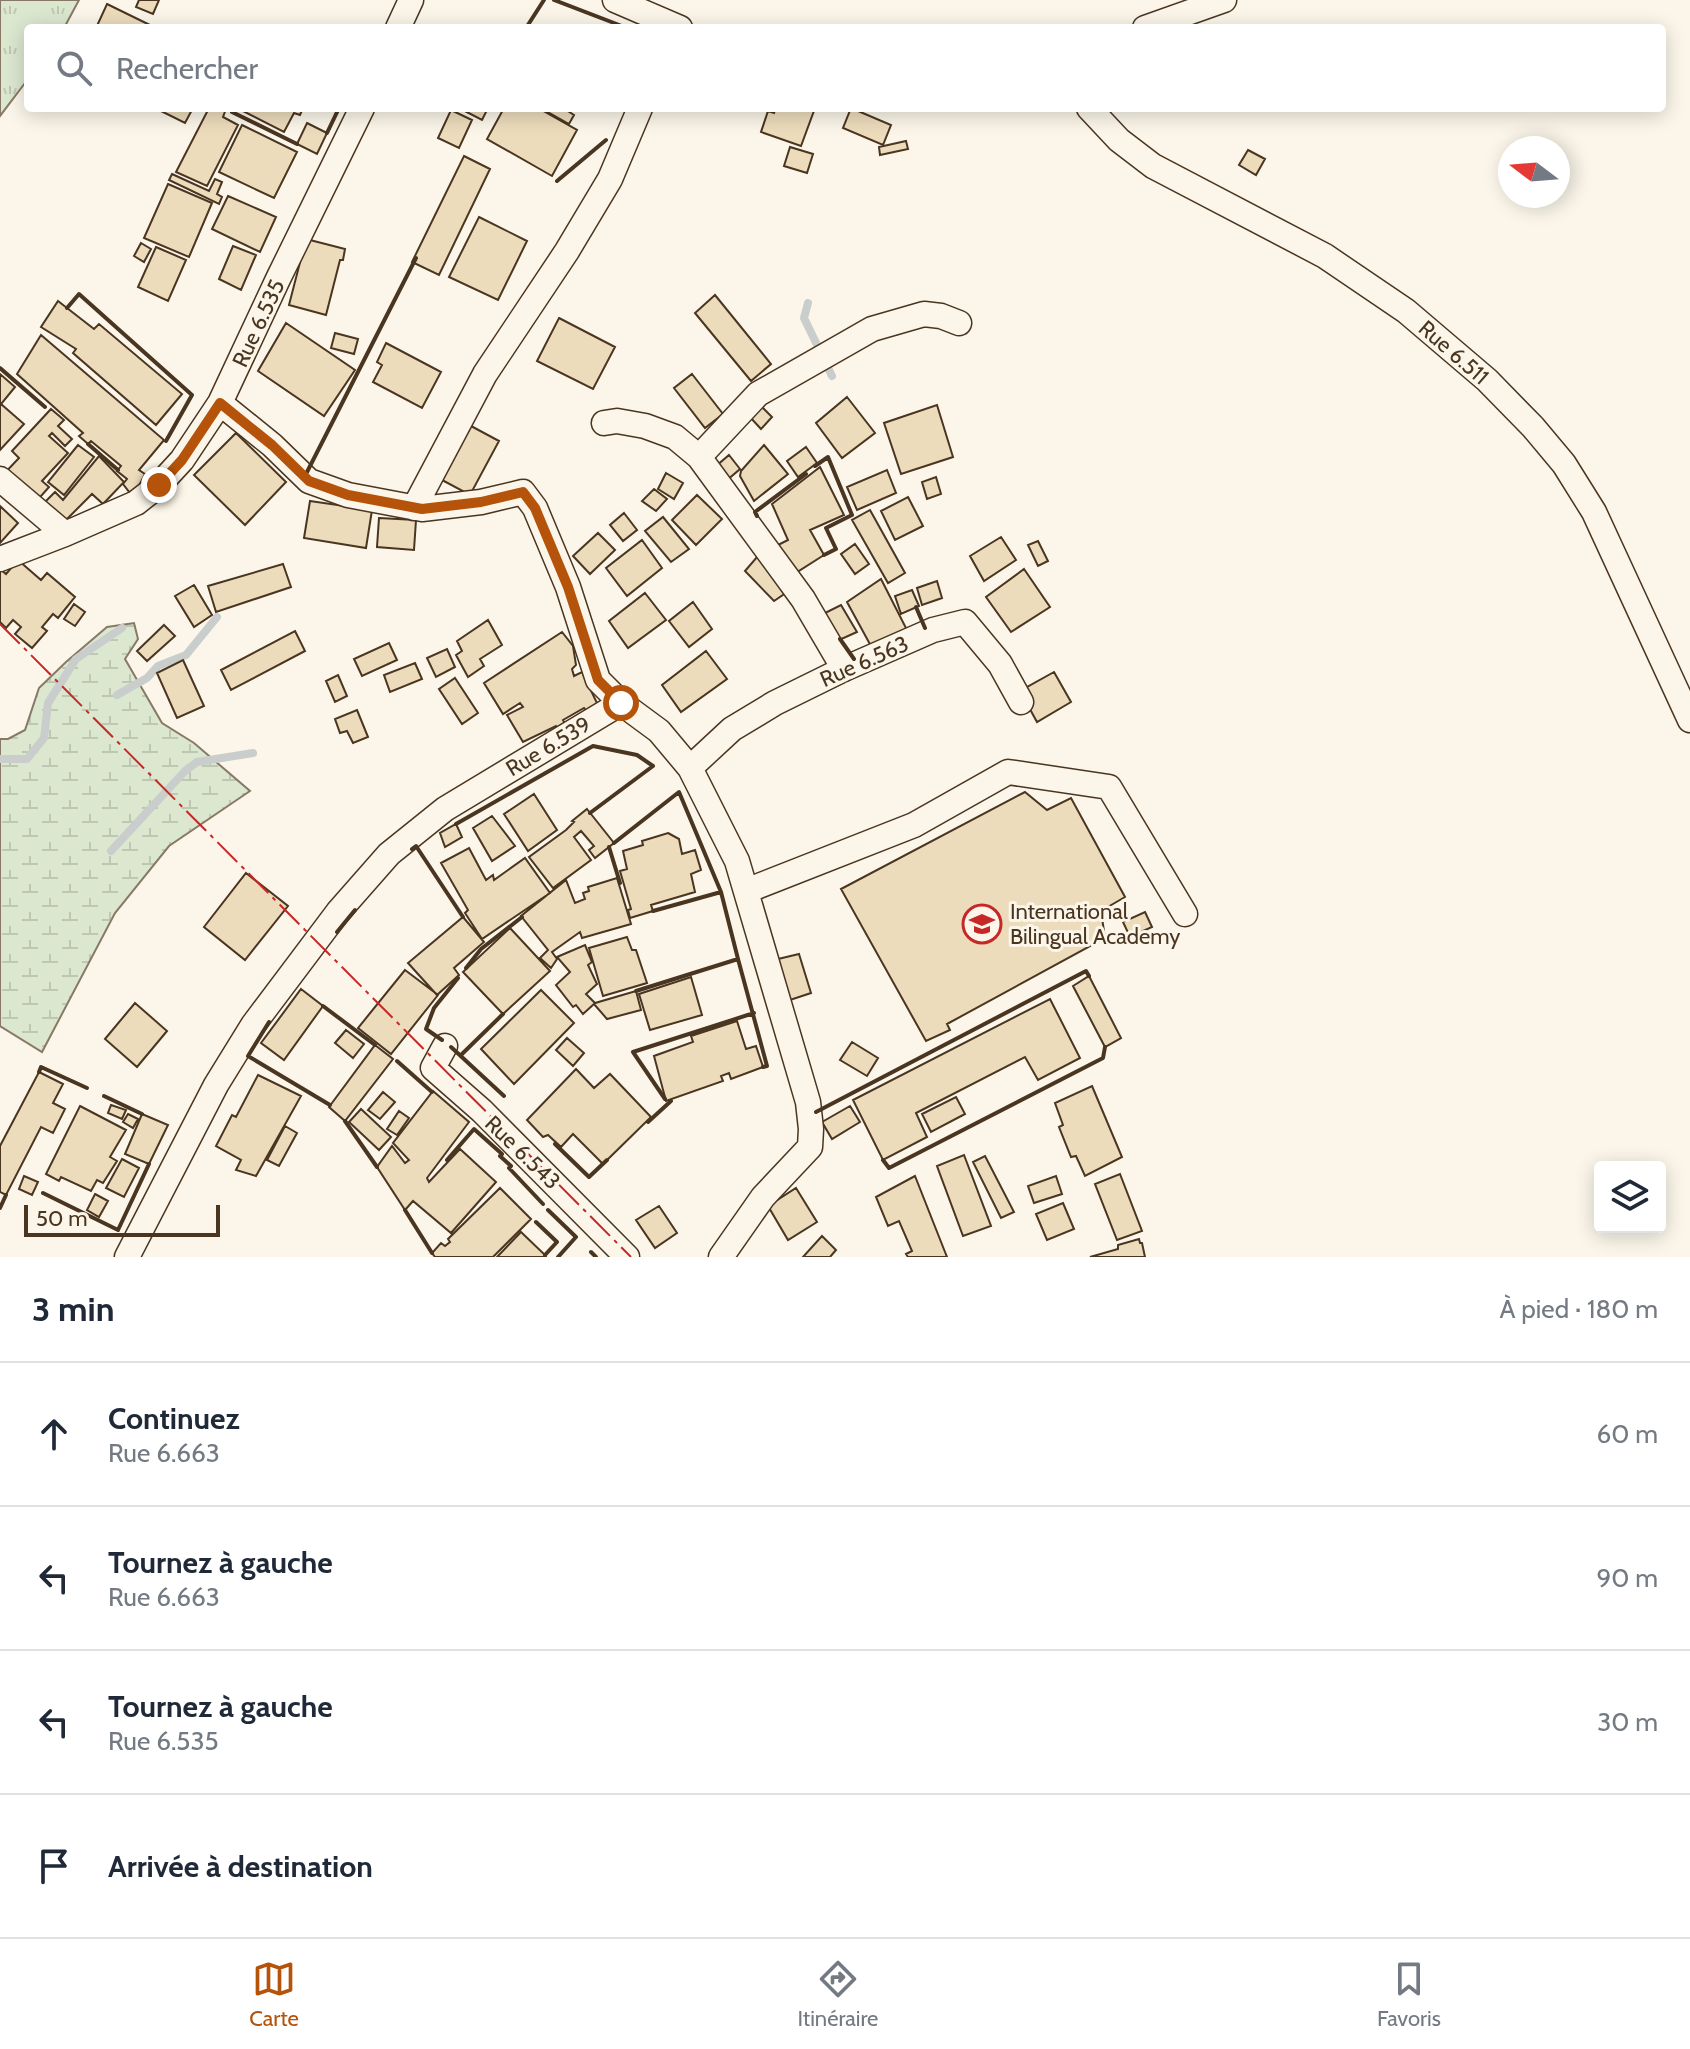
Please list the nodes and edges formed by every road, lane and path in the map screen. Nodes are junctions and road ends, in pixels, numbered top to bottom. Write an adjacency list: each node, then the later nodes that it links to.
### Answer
1 (411, 0): 5 (street)
2 (615, 0): 4 (street)
3 (1224, 0): 6 (street)
4 (670, 20)
5 (400, 24)
6 (1156, 24)
7 (360, 112): 11 (street, Rue 6.535)
8 (638, 112): 15 (street)
9 (1093, 112): 21 (street, Rue 6.511)
10 (959, 323): 13 (street)
11 (220, 403): 15 (street); 16 (street, Rue 6.535)
12 (604, 423): 13 (street)
13 (699, 457): 18 (street)
14 (0, 479): 16 (street)
15 (414, 508): 20 (street)
16 (65, 534): 17 (street, Rue 6.535)
17 (0, 559)
18 (844, 669): 19 (street, Rue 6.563); 22 (street, Rue 6.563)
19 (1021, 702)
20 (621, 703): 22 (street); 26 (street, Rue 6.539)
21 (1690, 720)
22 (690, 768): 23 (street)
23 (746, 891): 24 (street); 28 (street)
24 (1185, 914)
25 (445, 1046): 27 (street, Rue 6.543)
26 (127, 1257)
27 (627, 1257)
28 (721, 1257)

